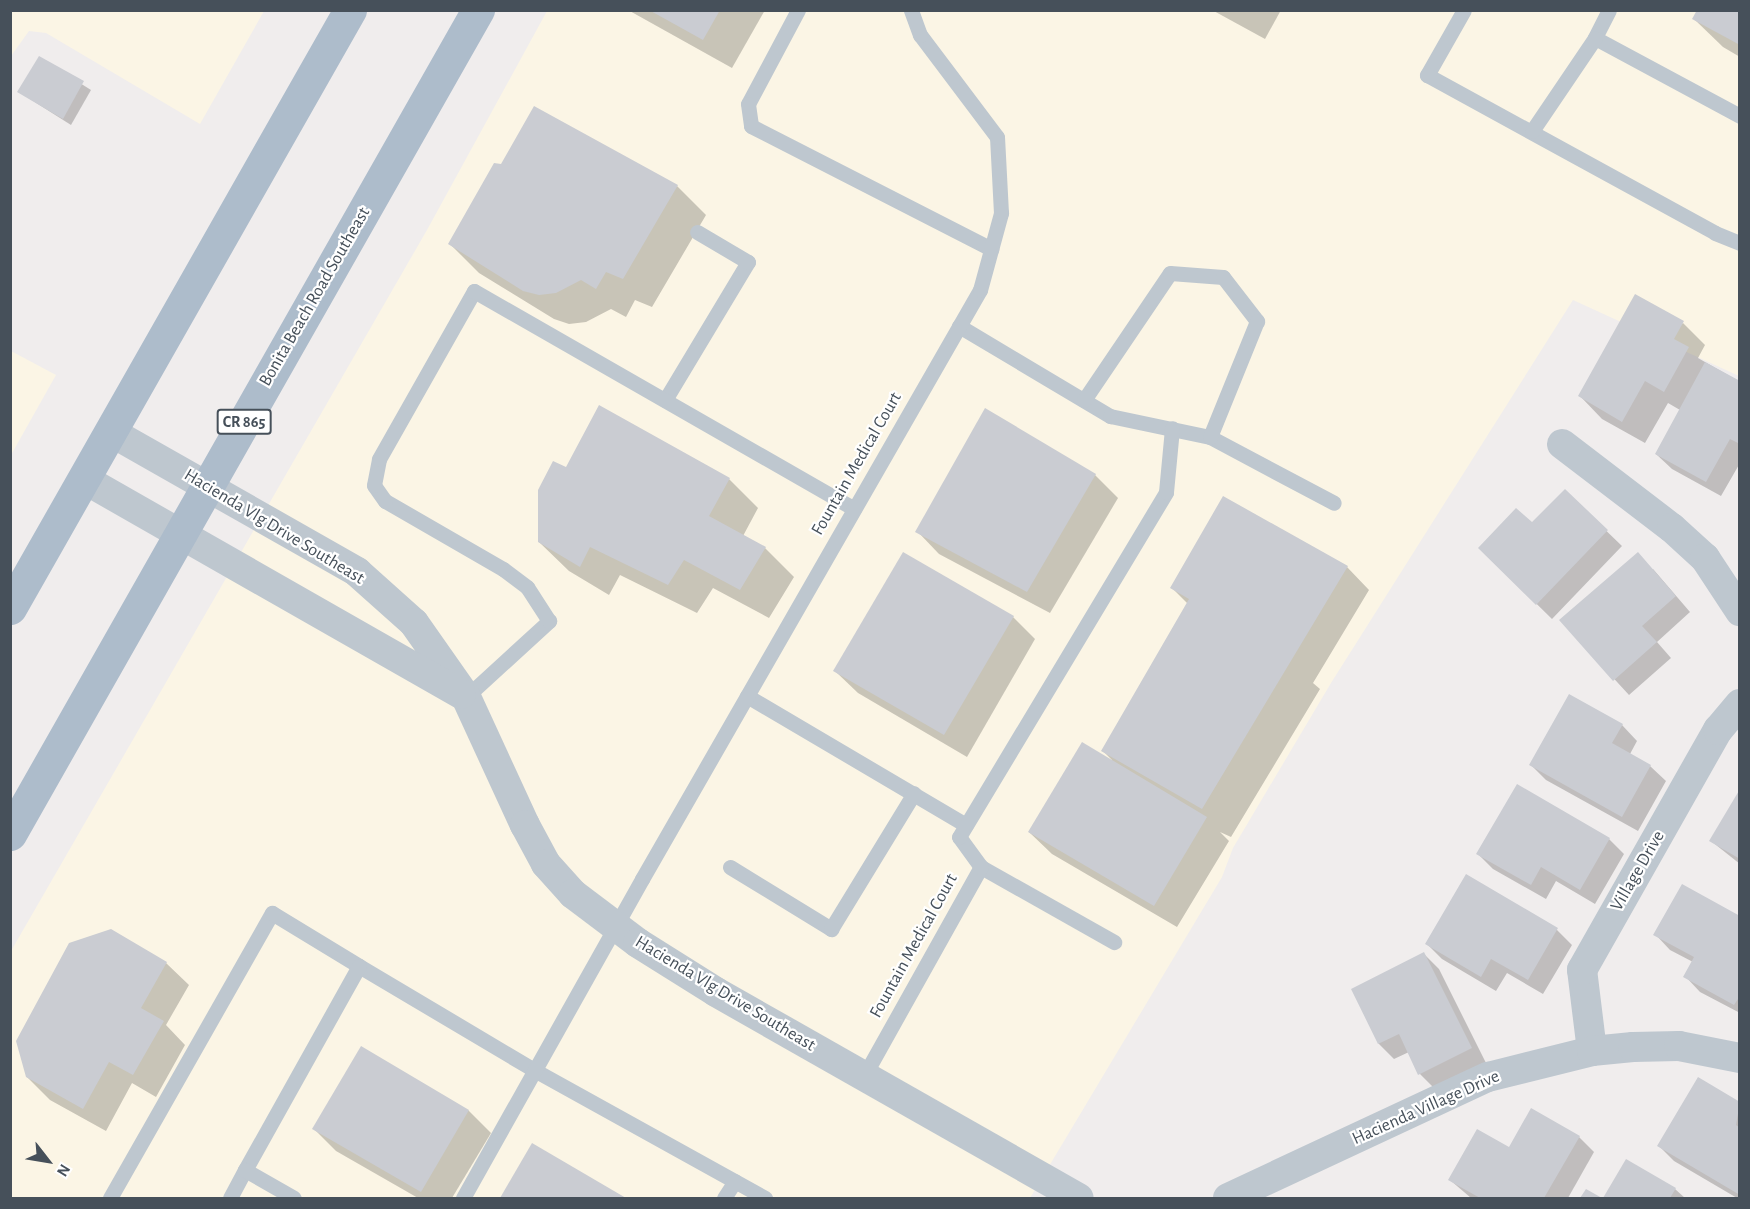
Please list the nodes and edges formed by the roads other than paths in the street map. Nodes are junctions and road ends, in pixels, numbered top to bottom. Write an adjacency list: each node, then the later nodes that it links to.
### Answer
1 (350, 10): 17 (main road)
2 (478, 10): 21 (main road, Bonita Beach Road Southeast / CR 865)
3 (798, 10): 12 (lane)
4 (911, 10): 12 (lane, Fountain Medical Court)
5 (1464, 10): 9 (lane)
6 (1610, 10): 7 (lane)
7 (1595, 38): 8 (lane); 9 (lane)
8 (1740, 116)
9 (1532, 131): 11 (lane)
10 (697, 232): 14 (lane)
11 (1740, 243)
12 (991, 249): 13 (lane, Fountain Medical Court)
13 (959, 326): 15 (lane); 23 (lane, Fountain Medical Court)
14 (664, 400): 23 (lane); 28 (lane)
15 (1084, 400): 16 (lane); 18 (lane)
16 (1172, 428): 18 (lane); 31 (lane)
17 (111, 432): 20 (main road); 21 (street, Hacienda Vlg Drive Southeast)
18 (1210, 436): 22 (lane)
19 (1562, 444): 26 (street)
20 (84, 478): 24 (street); 25 (main road)
21 (208, 486): 24 (main road, Bonita Beach Road Southeast / CR 865); 28 (street, Hacienda Vlg Drive Southeast)
22 (1334, 503)
23 (854, 509): 27 (lane, Fountain Medical Court)
24 (182, 532): 28 (street); 32 (main road, Bonita Beach Road Southeast / CR 865)
25 (10, 608)
26 (1740, 611)
27 (747, 696): 30 (lane); 35 (lane, Fountain Medical Court)
28 (466, 697): 35 (street, Hacienda Vlg Drive Southeast)
29 (1740, 704): 38 (street, Village Drive)
30 (914, 794): 31 (lane); 33 (lane)
31 (966, 825): 34 (lane, Fountain Medical Court)
32 (10, 834)
33 (730, 867)
34 (981, 867): 36 (lane); 41 (lane, Fountain Medical Court)
35 (617, 928): 40 (lane, Fountain Medical Court); 41 (street, Hacienda Vlg Drive Southeast)
36 (1114, 942)
37 (359, 966): 40 (lane); 42 (lane); 44 (lane)
38 (1592, 1051): 39 (street, Hacienda Village Drive); 51 (street, Hacienda Village Drive)
39 (1740, 1058)
40 (536, 1071): 43 (lane); 47 (lane, Fountain Medical Court)
41 (864, 1076): 50 (street, Hacienda Vlg Drive Southeast)
42 (245, 1170): 45 (lane); 46 (lane)
43 (735, 1181): 48 (lane); 49 (lane)
44 (110, 1198)
45 (230, 1198)
46 (294, 1198)
47 (463, 1198)
48 (724, 1198)
49 (765, 1198)
50 (1078, 1198)
51 (1228, 1198)

